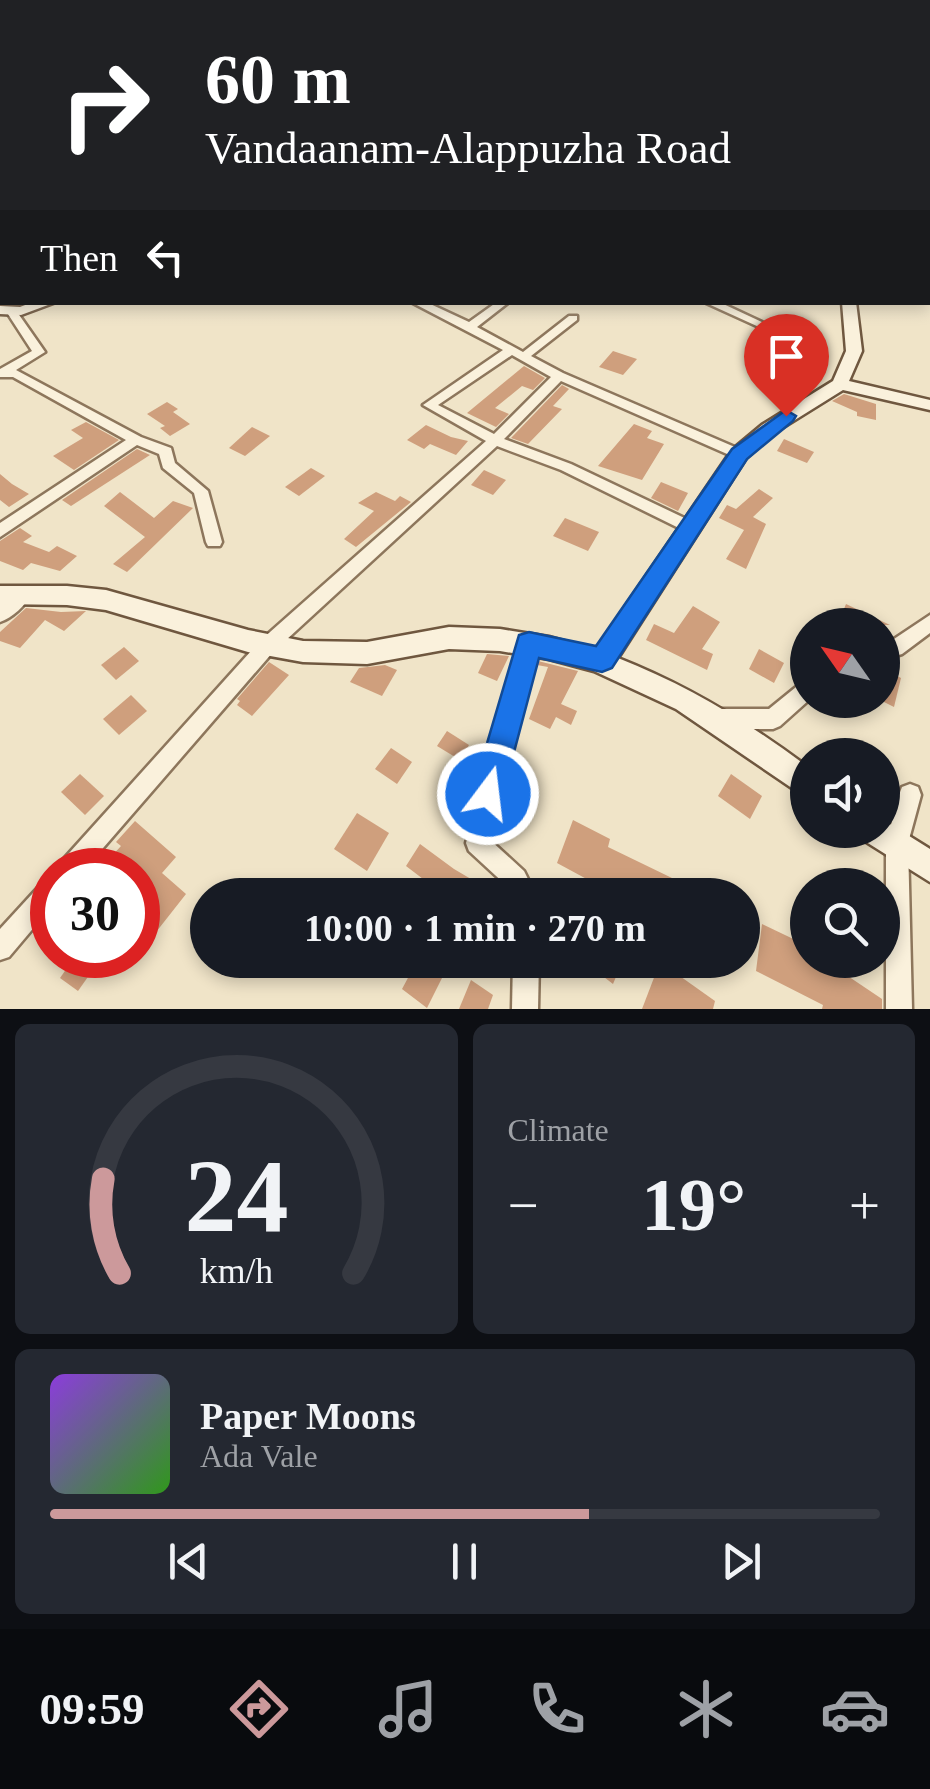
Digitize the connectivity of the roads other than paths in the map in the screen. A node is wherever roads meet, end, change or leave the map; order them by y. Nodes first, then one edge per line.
1 (33, 305) edge
2 (422, 305) edge
3 (500, 305) edge
4 (716, 305) edge
5 (850, 305) edge
6 (6, 310) edge
7 (573, 318) dead end
8 (763, 325) dead end
9 (470, 327) junction
10 (517, 354) junction
11 (0, 373) edge
12 (559, 376) junction
13 (840, 384) junction
14 (930, 405) edge
15 (136, 440) junction
16 (495, 440) junction
17 (739, 454) junction
18 (692, 528) junction
19 (0, 531) edge
20 (214, 542) dead end
21 (11, 595) edge
22 (0, 615) edge
23 (930, 623) edge
24 (529, 644) junction
25 (900, 645) edge
26 (268, 646) junction
27 (602, 660) junction
28 (790, 704) edge
29 (720, 720) junction
30 (790, 772) edge
31 (910, 794) dead end
32 (900, 811) edge
33 (900, 847) edge
34 (89, 848) edge
35 (886, 848) edge
36 (930, 867) edge
37 (515, 878) edge
38 (30, 913) edge
39 (0, 948) edge
40 (526, 978) edge
41 (525, 1009) edge
42 (899, 1009) edge

1 - 6 main road
2 - 9 street
3 - 9 street
4 - 8 street
5 - 13 main road
6 - 11 street
7 - 10 street
9 - 10 street
10 - 12 street
10 - 16 street
11 - 15 street
12 - 16 street
12 - 17 street
13 - 14 main road
13 - 17 main road
15 - 19 street
15 - 20 street
16 - 18 street
16 - 26 street
17 - 18 main road
18 - 27 main road
21 - 22 street
21 - 26 main road
23 - 25 street
24 - 26 main road
24 - 27 main road
24 - 37 street
26 - 34 street
27 - 29 main road
28 - 29 street
29 - 30 main road
31 - 32 street
33 - 36 main road
35 - 42 street
38 - 39 street
40 - 41 street

